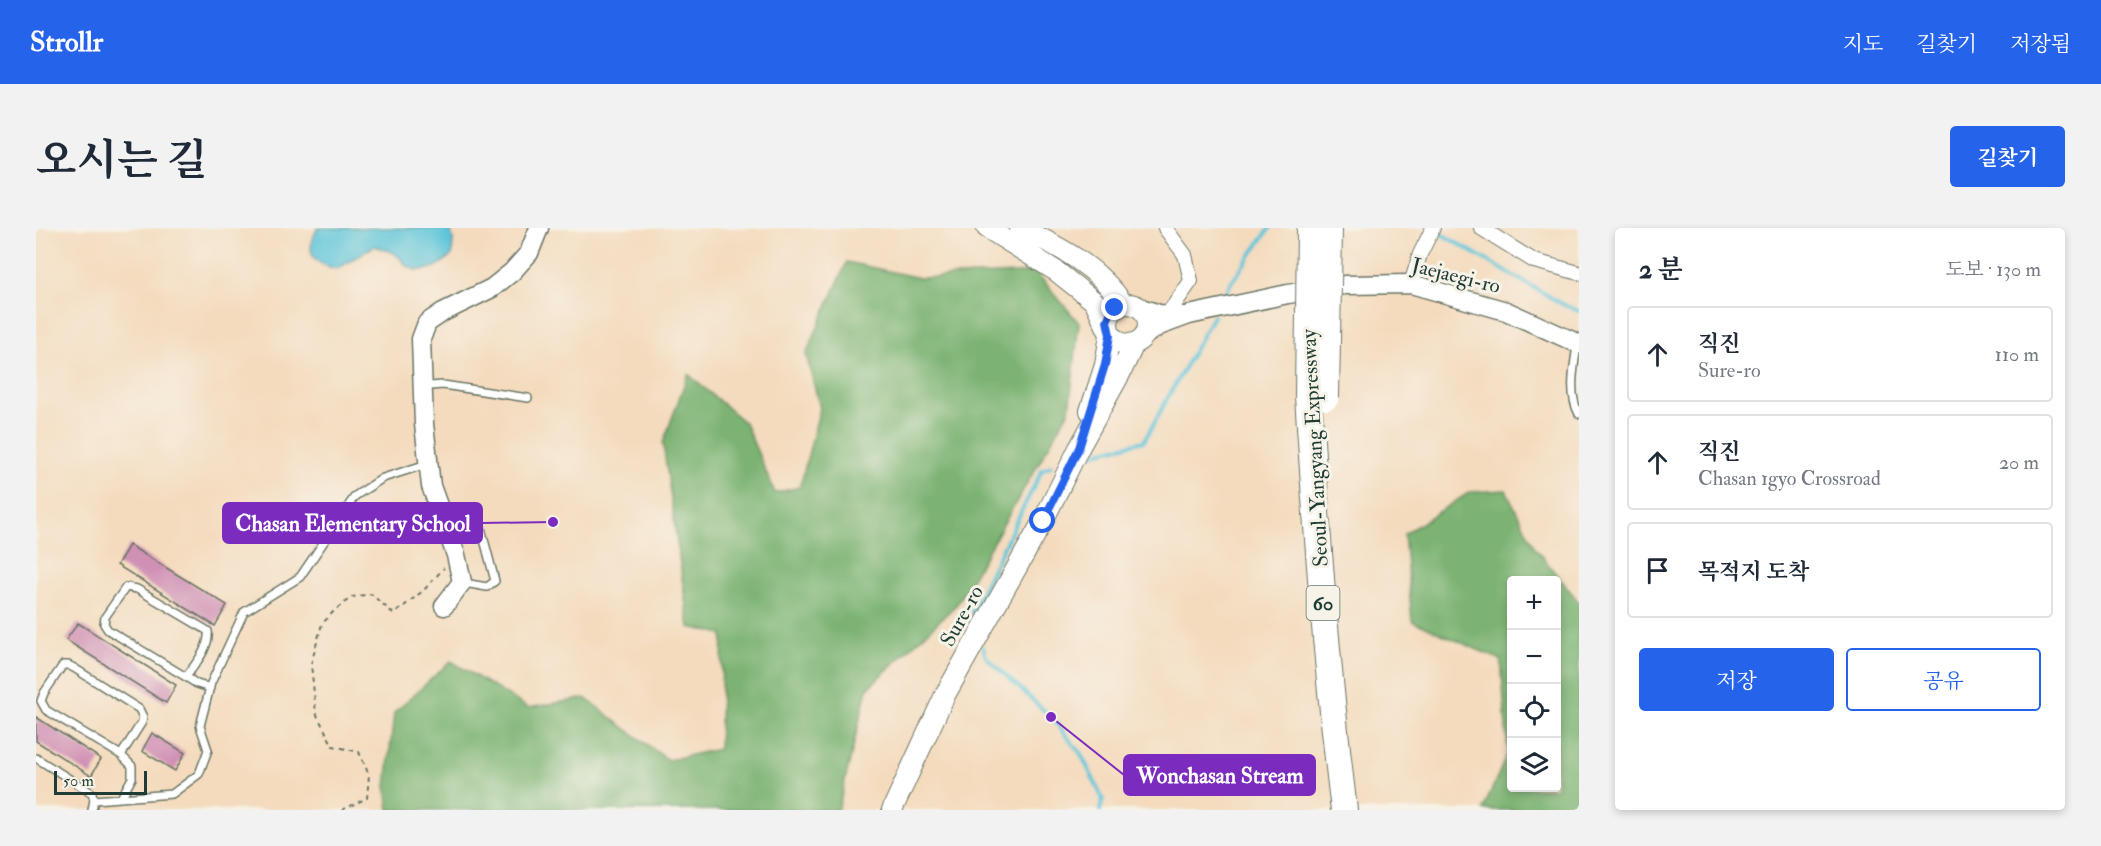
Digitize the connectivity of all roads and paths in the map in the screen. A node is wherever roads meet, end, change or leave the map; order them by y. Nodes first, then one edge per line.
1 (539, 228) edge
2 (987, 228) edge
3 (1020, 228) edge
4 (1165, 228) edge
5 (1310, 228) edge
6 (1329, 228) edge
7 (1433, 228) edge
8 (1481, 228) edge
9 (1579, 273) edge
10 (1412, 284) junction
11 (1132, 306) junction
12 (1167, 315) junction
13 (1189, 315) junction
14 (1109, 332) junction
15 (1139, 340) junction
16 (1578, 344) edge
17 (423, 392) junction
18 (1317, 397) junction
19 (528, 398) dead end
20 (1579, 414) edge
21 (1079, 448) junction
22 (429, 464) junction
23 (481, 528) dead end
24 (456, 555) junction
25 (462, 582) junction
26 (444, 606) dead end
27 (186, 677) junction
28 (210, 688) junction
29 (121, 755) junction
30 (36, 758) edge
31 (121, 798) junction
32 (94, 800) junction
33 (92, 810) edge
34 (342, 810) edge
35 (892, 810) edge
36 (1344, 810) edge
37 (1360, 810) edge

1 - 17 street
2 - 14 main road
3 - 11 main road
4 - 12 street
5 - 18 highway, Seoul-Yangyang Expressway / 60, bridge
6 - 18 highway, Seoul-Yangyang Expressway / 60, bridge
7 - 10 street
8 - 9 street
10 - 13 street, Jaejaegi-ro
10 - 16 street, Jaejaegi-ro
11 - 12 street
11 - 14 main road
11 - 15 main road
12 - 13 street
13 - 15 street
14 - 15 main road
14 - 21 main road, Sure-ro
15 - 21 main road, Sure-ro
16 - 20 lane
17 - 19 lane
17 - 22 street
18 - 36 highway, Seoul-Yangyang Expressway / 60
18 - 37 highway, Seoul-Yangyang Expressway / 60
21 - 35 main road, Sure-ro
22 - 24 street
22 - 28 lane
23 - 25 lane
24 - 25 street
24 - 34 path
25 - 26 street
27 - 27 lane
27 - 28 lane
28 - 31 lane
29 - 29 lane
29 - 31 lane
30 - 32 lane
31 - 32 lane
32 - 33 lane

